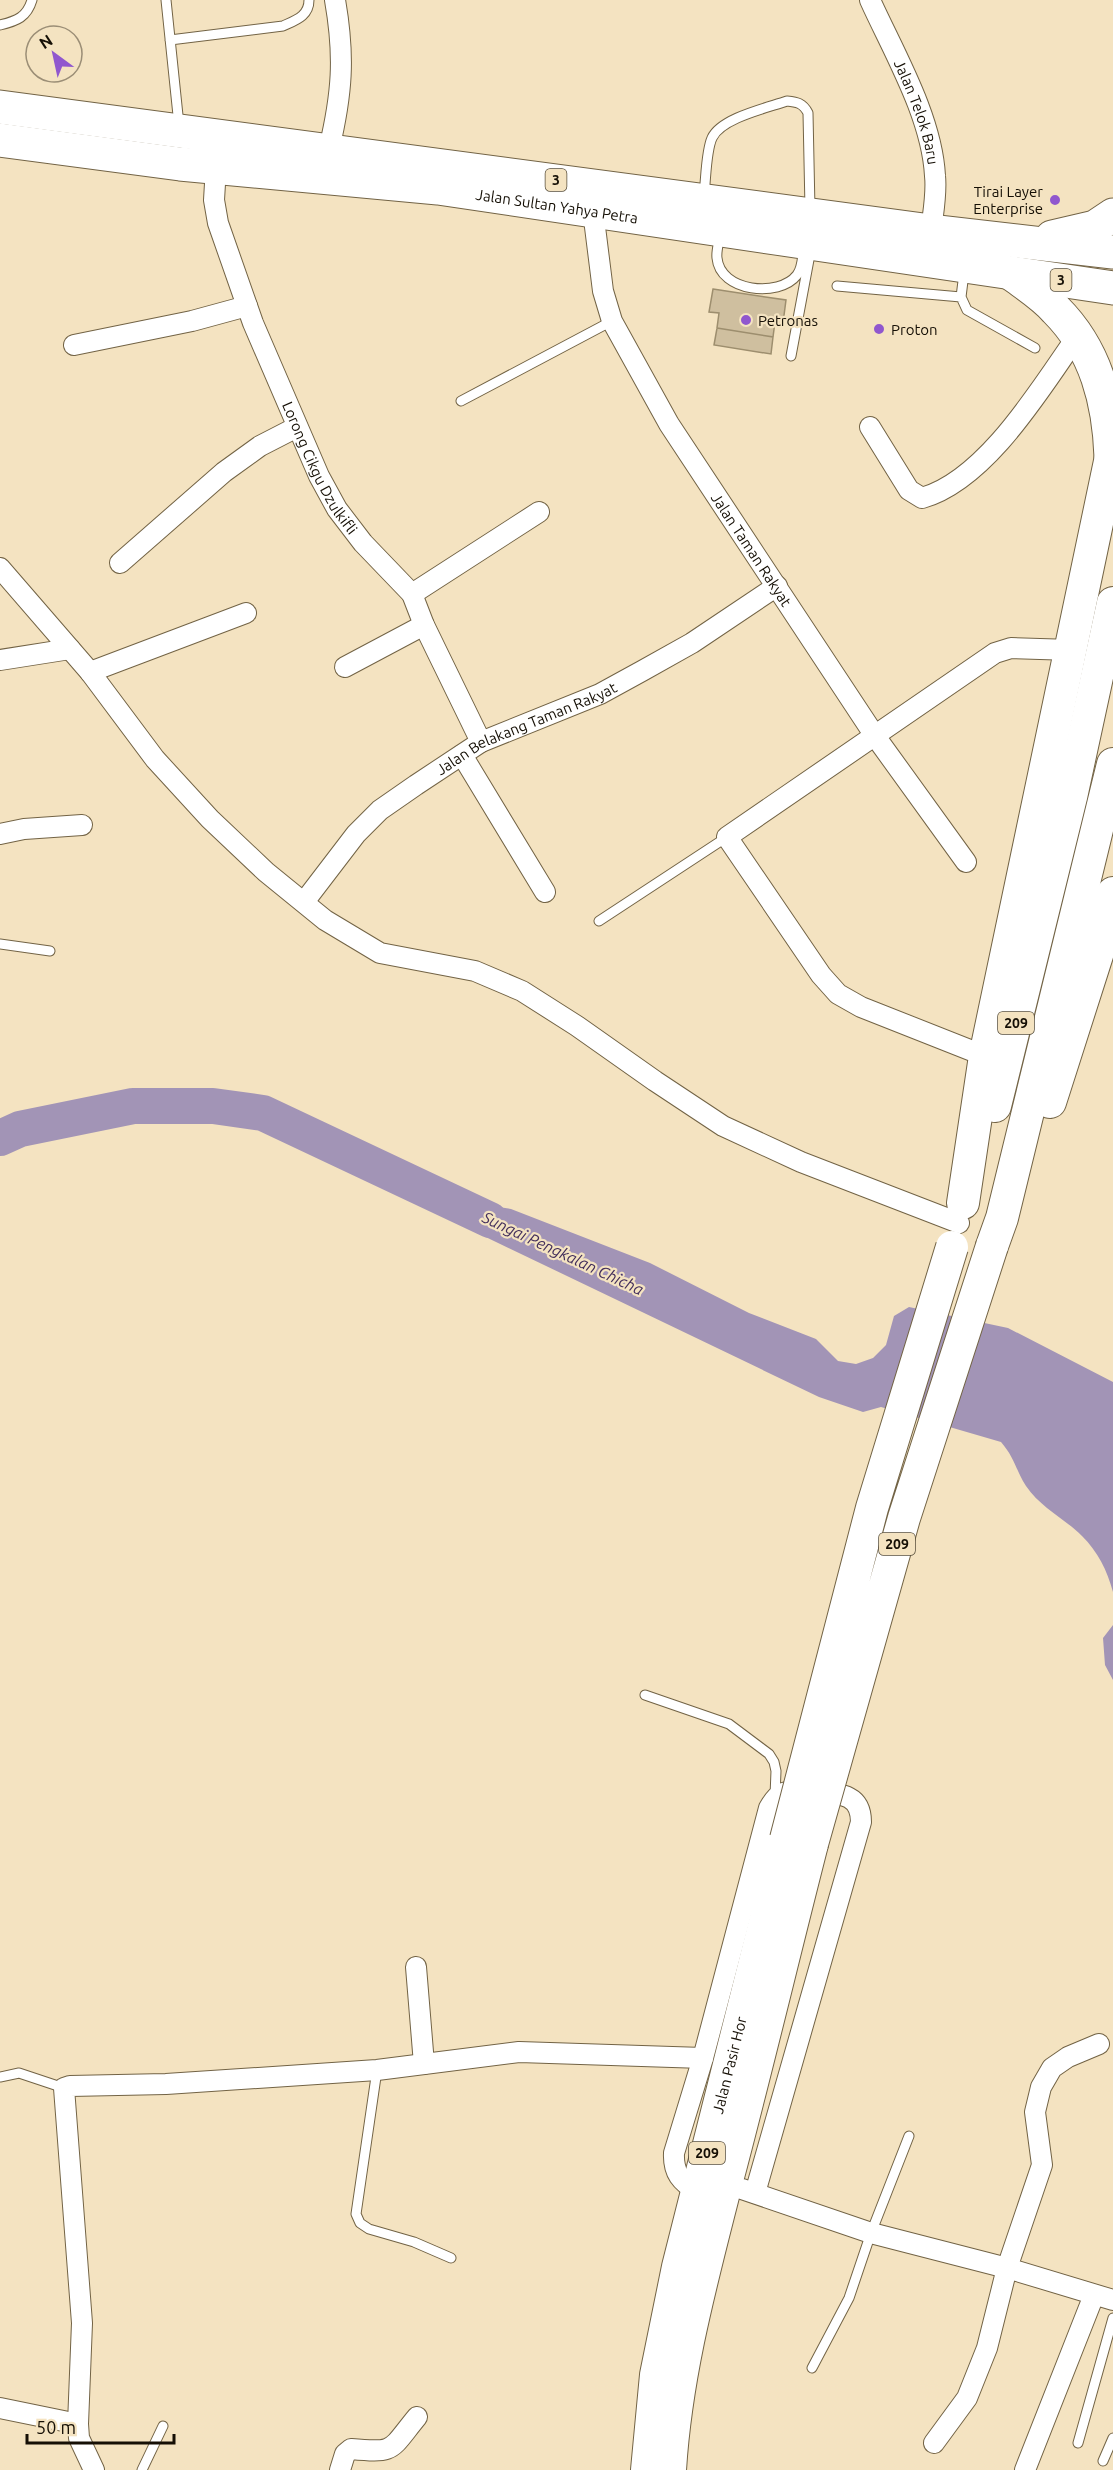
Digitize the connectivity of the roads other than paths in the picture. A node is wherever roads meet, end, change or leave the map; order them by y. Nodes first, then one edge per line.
1 (32, 0) edge
2 (166, 0) edge
3 (309, 0) edge
4 (335, 0) edge
5 (870, 0) edge
6 (0, 25) edge
7 (170, 40) junction
8 (0, 106) edge
9 (172, 129) junction
10 (0, 140) edge
11 (329, 149) junction
12 (180, 164) junction
13 (216, 167) junction
14 (704, 200) junction
15 (593, 211) junction
16 (1113, 215) edge
17 (721, 230) junction
18 (931, 231) junction
19 (809, 233) junction
20 (1020, 241) junction
21 (1113, 252) edge
22 (1010, 273) junction
23 (963, 282) junction
24 (837, 286) dead end
25 (1113, 288) edge
26 (247, 306) junction
27 (612, 321) junction
28 (1078, 335) junction
29 (74, 345) dead end
30 (1035, 348) dead end
31 (791, 356) dead end
32 (461, 401) dead end
33 (297, 427) junction
34 (870, 427) dead end
35 (1112, 452) edge
36 (539, 512) dead end
37 (120, 563) dead end
38 (0, 568) edge
39 (777, 586) junction
40 (412, 594) junction
41 (1113, 603) edge
42 (246, 613) dead end
43 (424, 625) junction
44 (70, 649) junction
45 (1071, 650) junction
46 (0, 660) edge
47 (345, 667) dead end
48 (90, 672) junction
49 (874, 736) junction
50 (481, 742) junction
51 (462, 755) junction
52 (1113, 764) edge
53 (82, 825) dead end
54 (0, 834) edge
55 (727, 837) junction
56 (966, 862) dead end
57 (545, 892) dead end
58 (1113, 893) edge
59 (304, 902) junction
60 (599, 921) dead end
61 (0, 944) edge
62 (50, 951) dead end
63 (1106, 958) edge
64 (985, 1056) junction
65 (958, 1224) junction
66 (997, 1232) junction
67 (645, 1695) dead end
68 (775, 1799) junction
69 (799, 1842) junction
70 (416, 1967) dead end
71 (1099, 2044) dead end
72 (703, 2058) junction
73 (424, 2064) junction
74 (377, 2070) junction
75 (0, 2077) edge
76 (64, 2088) junction
77 (909, 2136) dead end
78 (726, 2190) junction
79 (871, 2233) junction
80 (451, 2258) dead end
81 (1007, 2268) junction
82 (1103, 2298) edge
83 (1113, 2318) edge
84 (812, 2368) dead end
85 (0, 2408) edge
86 (417, 2416) dead end
87 (78, 2424) junction
88 (164, 2426) dead end
89 (1113, 2438) edge
90 (934, 2443) dead end
91 (1078, 2443) dead end
92 (1103, 2461) dead end
93 (94, 2470) edge
94 (142, 2470) edge
95 (340, 2470) edge
96 (647, 2470) edge
97 (670, 2470) edge
98 (1025, 2470) edge

1 - 6 lane
2 - 7 lane
3 - 7 lane
4 - 11 street
5 - 18 street, Jalan Telok Baru
7 - 9 lane
8 - 9 highway, Jalan Sultan Yahya Petra / 3
9 - 11 highway, Jalan Sultan Yahya Petra / 3
9 - 12 highway
10 - 12 highway, Jalan Sultan Yahya Petra / 3
11 - 14 highway, Jalan Sultan Yahya Petra / 3
12 - 13 highway, Jalan Sultan Yahya Petra / 3
13 - 15 highway, Jalan Sultan Yahya Petra / 3
13 - 26 street, Lorong Cikgu Dzulkifli
14 - 19 highway, Jalan Sultan Yahya Petra / 3
14 - 19 lane
15 - 17 highway, Jalan Sultan Yahya Petra / 3
15 - 27 street, Jalan Taman Rakyat
16 - 20 highway
17 - 19 highway, Jalan Sultan Yahya Petra / 3
17 - 19 lane
18 - 19 highway, Jalan Sultan Yahya Petra / 3
18 - 20 highway, Jalan Sultan Yahya Petra / 3
19 - 23 highway, Jalan Sultan Yahya Petra / 3
19 - 31 lane
20 - 21 highway, Jalan Sultan Yahya Petra / 3
22 - 23 highway, Jalan Sultan Yahya Petra / 3
22 - 25 highway, Jalan Sultan Yahya Petra / 3
22 - 28 highway
23 - 24 lane
23 - 30 lane
26 - 29 street
26 - 33 street, Lorong Cikgu Dzulkifli
27 - 32 lane
27 - 39 street, Jalan Taman Rakyat
28 - 34 street
28 - 35 highway
33 - 37 street
33 - 40 street, Lorong Cikgu Dzulkifli
35 - 45 main road
36 - 40 street
38 - 44 street
39 - 49 street, Jalan Taman Rakyat
39 - 50 street, Jalan Belakang Taman Rakyat
40 - 43 street, Lorong Cikgu Dzulkifli
41 - 65 main road, 209
42 - 48 street
43 - 47 street
43 - 50 street, Lorong Cikgu Dzulkifli
44 - 46 street
44 - 48 street
45 - 49 street
45 - 64 main road
48 - 59 street
49 - 55 street
49 - 56 street, Jalan Taman Rakyat
50 - 51 street, Jalan Belakang Taman Rakyat
51 - 57 street
51 - 59 street, Jalan Belakang Taman Rakyat
52 - 66 main road, 209
53 - 54 street
55 - 60 lane
55 - 64 street
58 - 63 main road
59 - 65 street
61 - 62 lane
63 - 66 main road
64 - 65 main road
65 - 69 main road, 209, bridge
66 - 69 main road, 209, bridge
67 - 68 lane
68 - 72 street
68 - 78 street
69 - 78 main road, Jalan Pasir Hor / 209
70 - 73 street
71 - 81 street
72 - 73 street
72 - 78 street
73 - 74 street
74 - 76 street
74 - 80 lane
75 - 76 lane
76 - 87 street
77 - 79 lane
78 - 79 street
78 - 96 main road, Jalan Pasir Hor / 209
78 - 97 main road, Jalan Pasir Hor / 209
79 - 81 street
79 - 84 lane
81 - 82 street
81 - 90 street
82 - 98 street
83 - 91 lane
85 - 87 street
86 - 95 street
87 - 93 street
88 - 94 lane
89 - 92 lane

